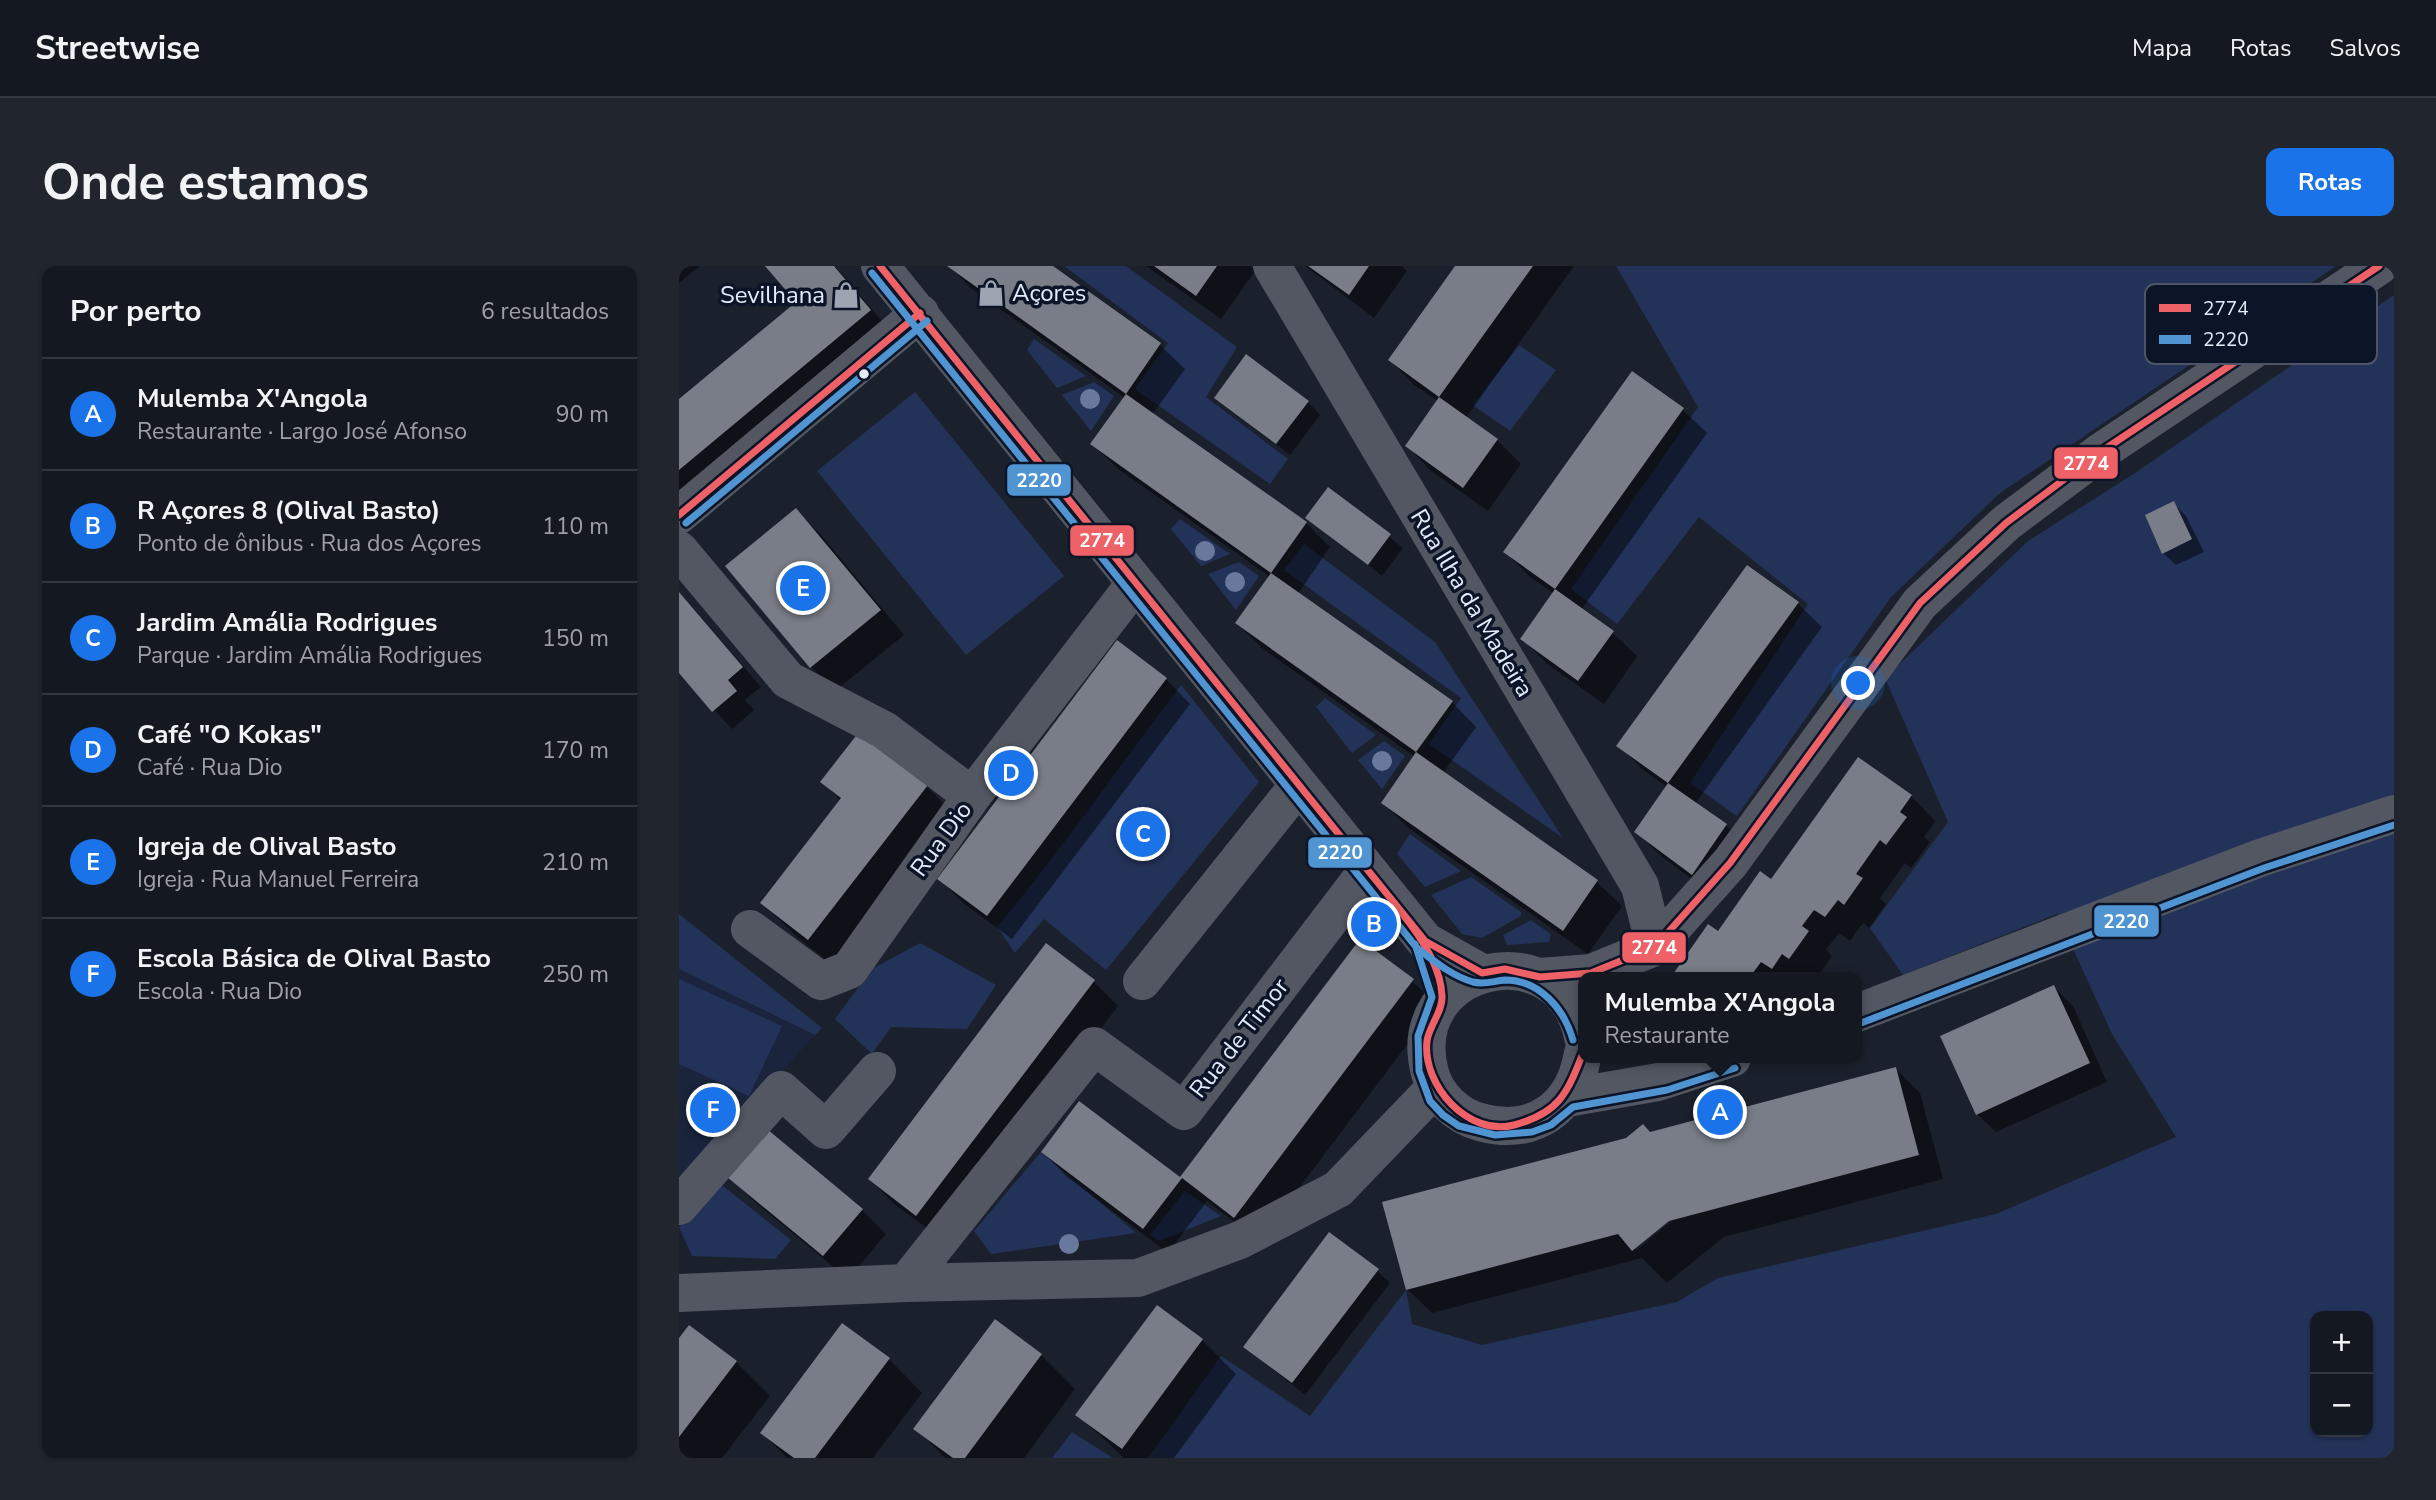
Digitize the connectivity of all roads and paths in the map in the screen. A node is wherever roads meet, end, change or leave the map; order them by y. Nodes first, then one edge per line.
1 (880, 266) edge
2 (1272, 266) edge
3 (2379, 266) edge
4 (2352, 284) edge
5 (920, 313) junction
6 (2232, 364) edge
7 (679, 515) edge
8 (679, 550) edge
9 (1134, 585) junction
10 (1298, 786) junction
11 (972, 796) junction
12 (2394, 814) edge
13 (1367, 871) junction
14 (750, 929) dead end
15 (1425, 941) junction
16 (1641, 959) edge
17 (1595, 972) edge
18 (1482, 973) junction
19 (1578, 974) edge
20 (1540, 977) junction
21 (1142, 981) dead end
22 (1443, 998) junction
23 (1871, 1008) edge
24 (1578, 1018) edge
25 (1582, 1063) edge
26 (1610, 1063) edge
27 (1717, 1063) edge
28 (877, 1071) dead end
29 (1658, 1082) junction
30 (1434, 1089) junction
31 (1567, 1098) junction
32 (679, 1206) edge
33 (906, 1283) junction
34 (679, 1293) edge

1 - 5 street
2 - 16 street, Rua Ilha da Madeira
3 - 4 street
5 - 7 street
5 - 9 street
6 - 16 street
8 - 11 street
9 - 10 street
9 - 11 street, Rua Dio
10 - 13 street
10 - 21 street
11 - 14 street, Rua Dio
12 - 23 street
13 - 15 street
13 - 33 street, Rua de Timor
15 - 18 street
15 - 22 street
16 - 17 street
18 - 20 street
18 - 22 street
19 - 20 street
20 - 24 street
22 - 30 street
25 - 31 street
26 - 29 street
27 - 29 street
28 - 32 street
29 - 31 street
30 - 31 street
30 - 33 street
33 - 34 street

